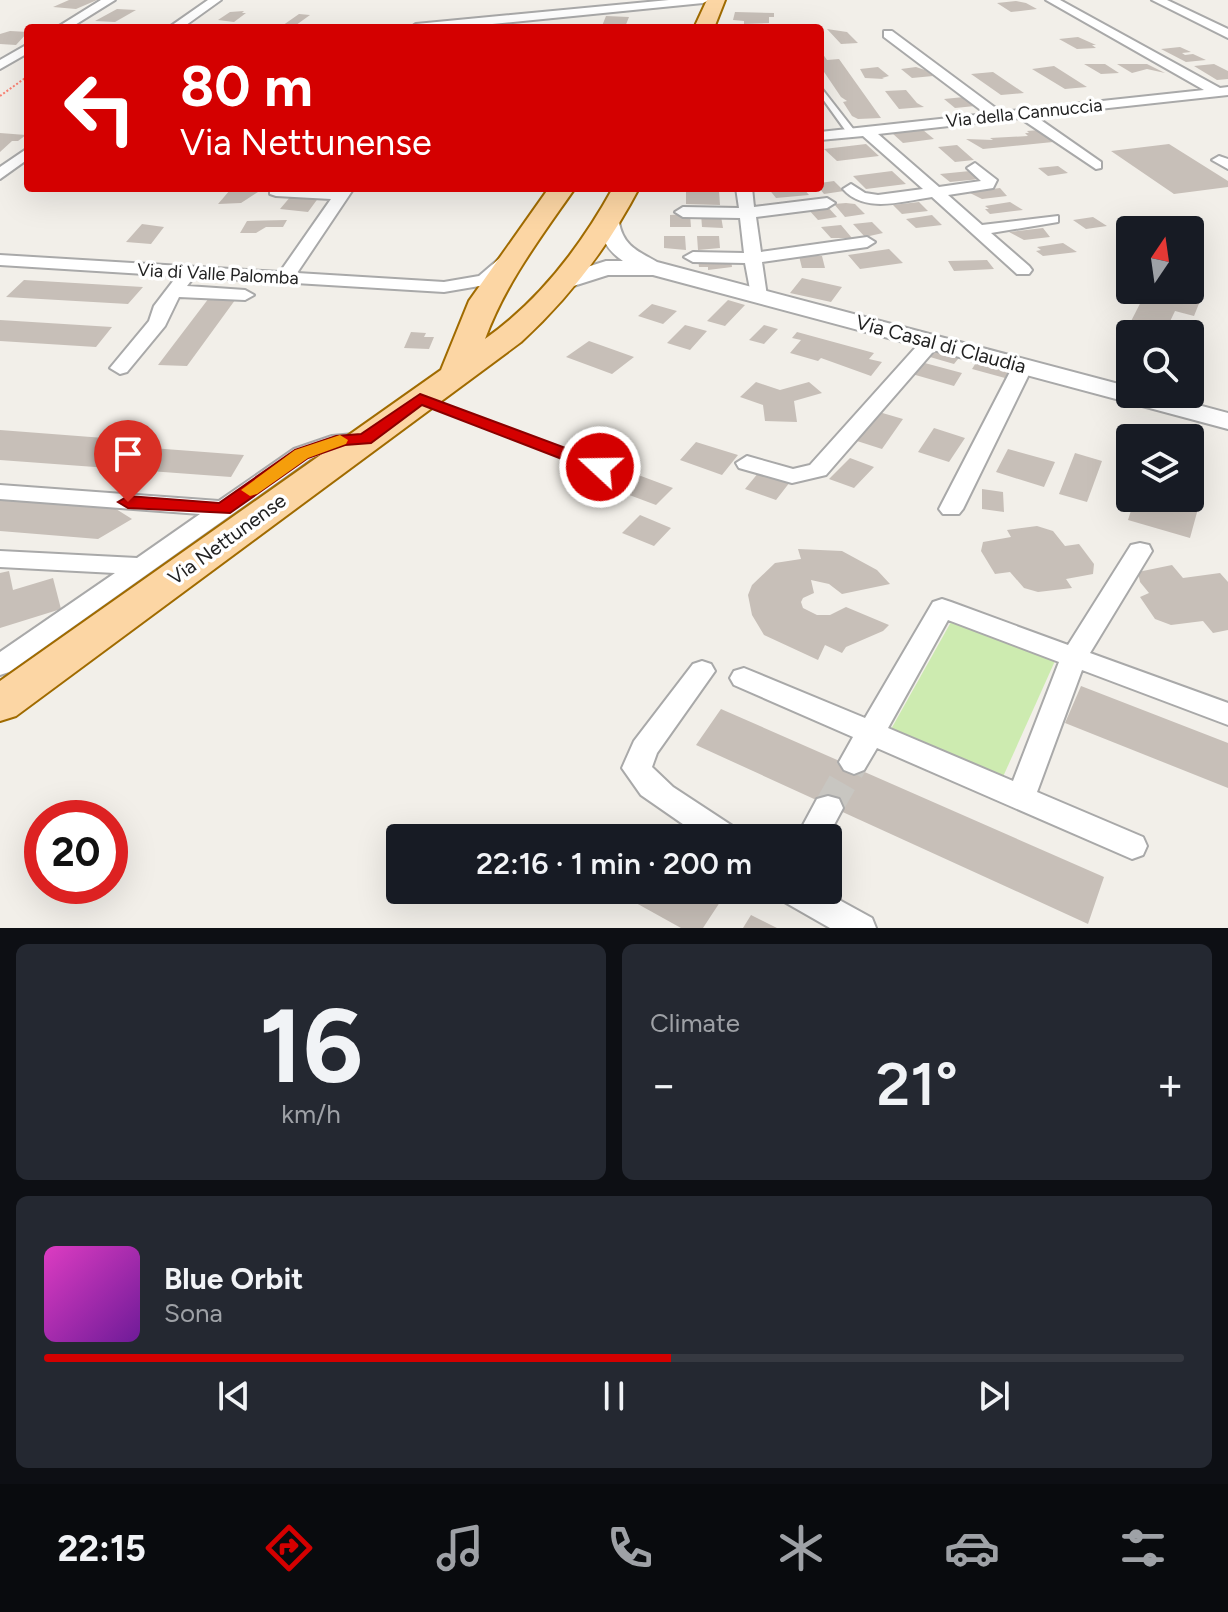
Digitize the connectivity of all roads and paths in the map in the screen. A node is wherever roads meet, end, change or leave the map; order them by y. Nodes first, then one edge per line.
1 (109, 0) edge
2 (215, 0) edge
3 (703, 0) edge
4 (716, 0) edge
5 (1052, 0) edge
6 (1158, 0) edge
7 (518, 23) edge
8 (69, 24) edge
9 (180, 24) edge
10 (497, 24) edge
11 (706, 24) edge
12 (888, 34) dead end
13 (1228, 34) edge
14 (24, 50) edge
15 (24, 64) edge
16 (0, 65) edge
17 (24, 79) edge
18 (1223, 91) edge
19 (824, 94) edge
20 (0, 96) edge
21 (1023, 114) junction
22 (998, 116) junction
23 (858, 132) junction
24 (824, 136) edge
25 (24, 155) edge
26 (1096, 165) dead end
27 (975, 168) dead end
28 (0, 174) edge
29 (851, 189) dead end
30 (343, 192) edge
31 (559, 192) edge
32 (624, 192) edge
33 (744, 192) edge
34 (936, 193) junction
35 (827, 203) dead end
36 (683, 212) dead end
37 (747, 213) junction
38 (1052, 219) dead end
39 (609, 222) junction
40 (979, 230) junction
41 (867, 242) dead end
42 (512, 256) junction
43 (693, 257) dead end
44 (753, 258) junction
45 (0, 260) edge
46 (654, 268) junction
47 (1023, 270) dead end
48 (189, 272) junction
49 (285, 278) junction
50 (436, 287) junction
51 (174, 291) junction
52 (555, 293) junction
53 (245, 295) dead end
54 (758, 296) junction
55 (485, 300) junction
56 (931, 342) junction
57 (1023, 366) junction
58 (120, 368) dead end
59 (455, 374) junction
60 (420, 399) junction
61 (1228, 421) edge
62 (365, 439) junction
63 (747, 463) dead end
64 (600, 467) dead end
65 (0, 492) edge
66 (223, 509) junction
67 (951, 509) dead end
68 (1140, 551) dead end
69 (0, 559) edge
70 (142, 566) junction
71 (1074, 657) junction
72 (0, 665) edge
73 (702, 671) dead end
74 (744, 678) dead end
75 (0, 704) edge
76 (1228, 714) edge
77 (871, 732) junction
78 (854, 762) tunnel mouth
79 (1026, 785) dead end
80 (828, 808) tunnel mouth
81 (708, 824) edge
82 (819, 824) edge
83 (1132, 846) dead end
84 (817, 904) edge
85 (860, 928) edge

1 - 8 street
2 - 9 street
3 - 7 street
4 - 11 main road
5 - 18 street
6 - 13 street
7 - 10 street
12 - 22 street
14 - 16 street
15 - 16 street
17 - 20 path
18 - 21 street, Via della Cannuccia
19 - 23 lane
21 - 22 street, Via della Cannuccia
21 - 26 street
22 - 23 street, Via della Cannuccia
23 - 24 street, Via della Cannuccia
23 - 34 street
25 - 28 street
27 - 34 street
29 - 34 street
30 - 49 street
31 - 42 main road
32 - 39 main road, Via Nettunense
33 - 37 street
34 - 40 street
35 - 37 street
36 - 37 street
37 - 44 street
38 - 40 street
39 - 46 street, Via Casal di Claudia
39 - 52 main road, Via Nettunense
40 - 47 street
41 - 44 street
42 - 50 street, Via di Valle Palomba
42 - 55 main road
43 - 44 street
44 - 54 street
45 - 48 street, Via di Valle Palomba
46 - 52 street, Via Casal di Claudia
46 - 54 street, Via Casal di Claudia
48 - 49 street, Via di Valle Palomba
48 - 51 street
49 - 50 street, Via di Valle Palomba
50 - 55 street, Via di Valle Palomba
51 - 53 street
51 - 58 street
52 - 55 main road
52 - 59 main road, Via Nettunense
54 - 56 street, Via Casal di Claudia
55 - 59 main road
56 - 57 street, Via Casal di Claudia
56 - 63 street
57 - 61 street, Via Casal di Claudia
57 - 67 street
59 - 60 main road, Via Nettunense
60 - 62 main road, Via Nettunense
60 - 64 lane
62 - 66 street
62 - 75 main road, Via Nettunense
65 - 66 street
66 - 70 street
68 - 71 street
69 - 70 street
70 - 72 street
71 - 76 street
71 - 77 street
71 - 79 street
73 - 81 street
74 - 77 street
77 - 78 street
77 - 83 street
80 - 82 street
84 - 85 street

